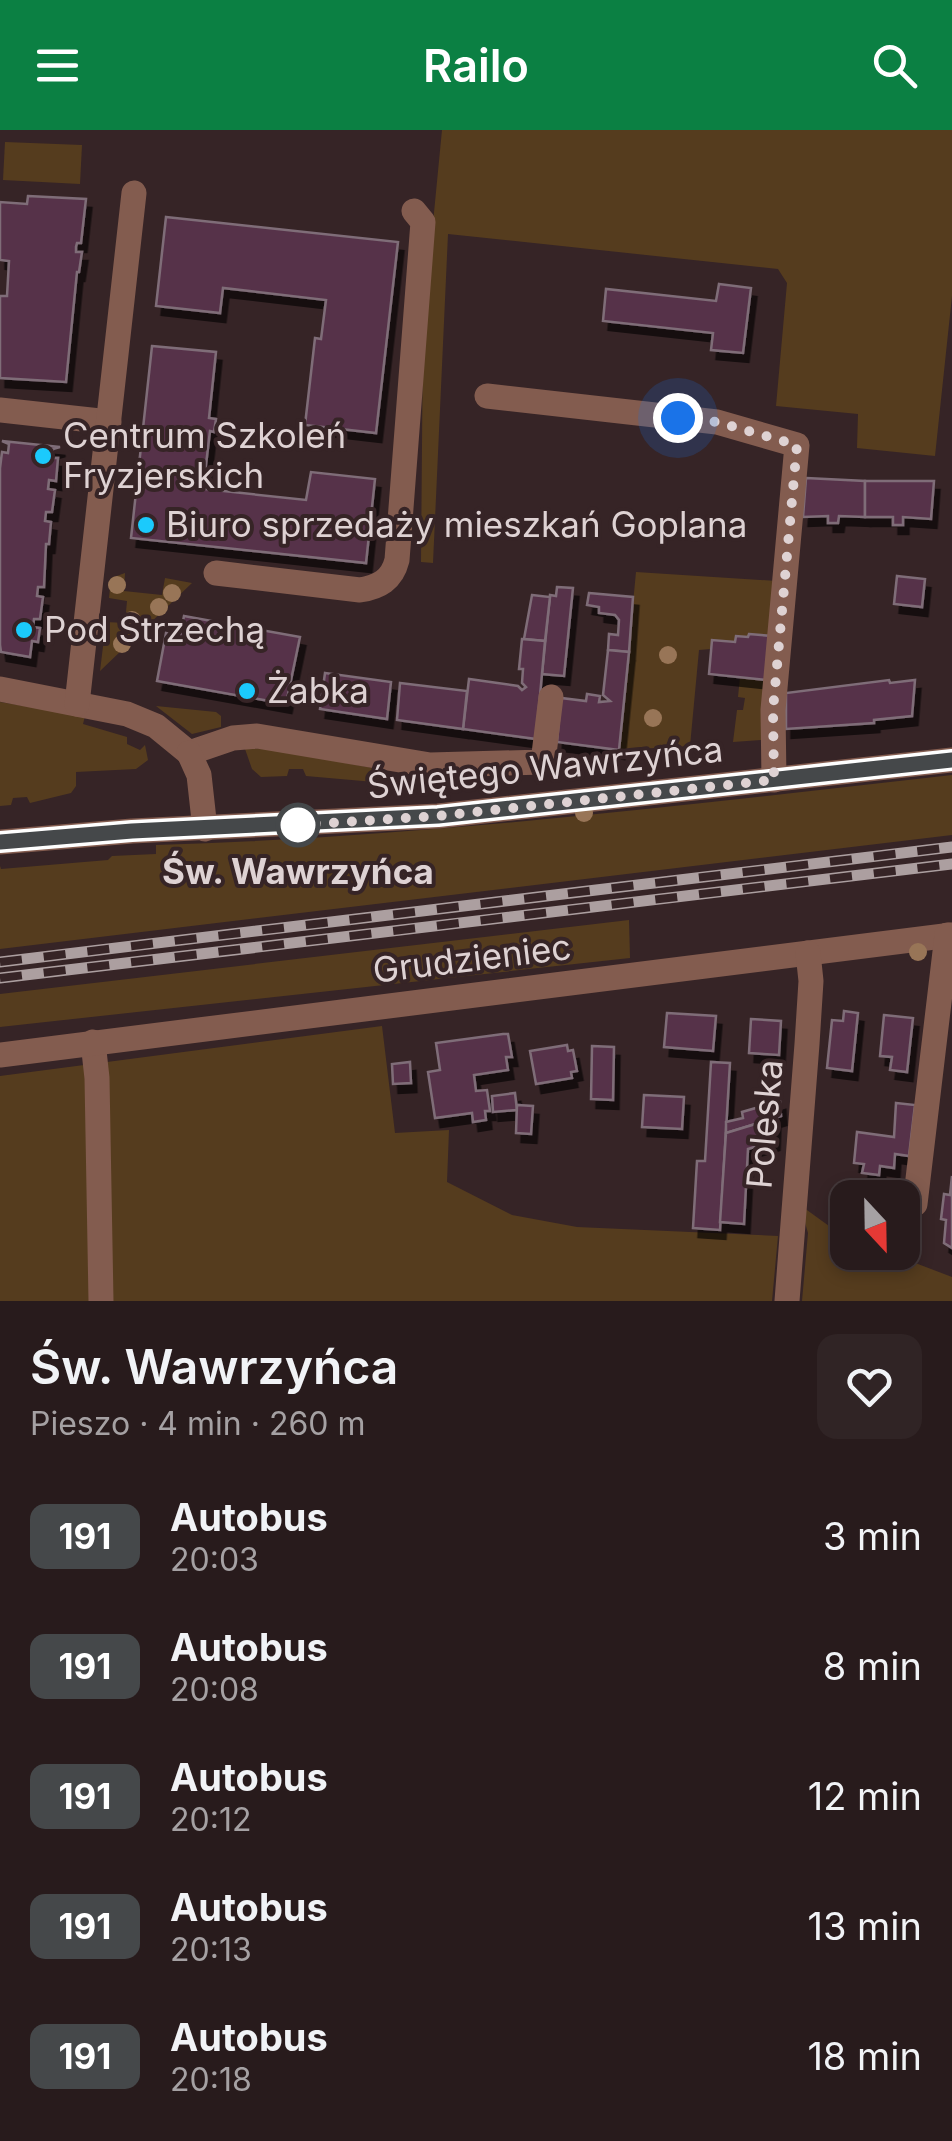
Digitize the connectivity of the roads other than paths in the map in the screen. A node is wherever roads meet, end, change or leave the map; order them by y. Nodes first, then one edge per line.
1 (134, 193) dead end
2 (414, 210) dead end
3 (487, 396) dead end
4 (0, 410) edge
5 (109, 422) junction
6 (216, 573) dead end
7 (0, 688) edge
8 (551, 697) dead end
9 (76, 704) junction
10 (189, 754) junction
11 (952, 760) edge
12 (774, 780) junction
13 (204, 828) junction
14 (0, 842) edge
15 (950, 935) edge
16 (808, 953) junction
17 (93, 1042) junction
18 (0, 1055) edge
19 (918, 1180) edge
20 (100, 1301) edge
21 (787, 1301) edge

1 - 5 street
2 - 6 street
3 - 12 street
4 - 5 street
5 - 9 street
7 - 9 street
8 - 10 street, Świętego Wawrzyńca
9 - 10 street
10 - 13 street
11 - 12 street, Świętego Wawrzyńca
12 - 13 street, Świętego Wawrzyńca
13 - 14 street, Świętego Wawrzyńca
15 - 16 street, Grudzieniec
15 - 19 street
16 - 17 street, Grudzieniec
16 - 21 street, Poleska
17 - 18 street, Grudzieniec
17 - 20 street

